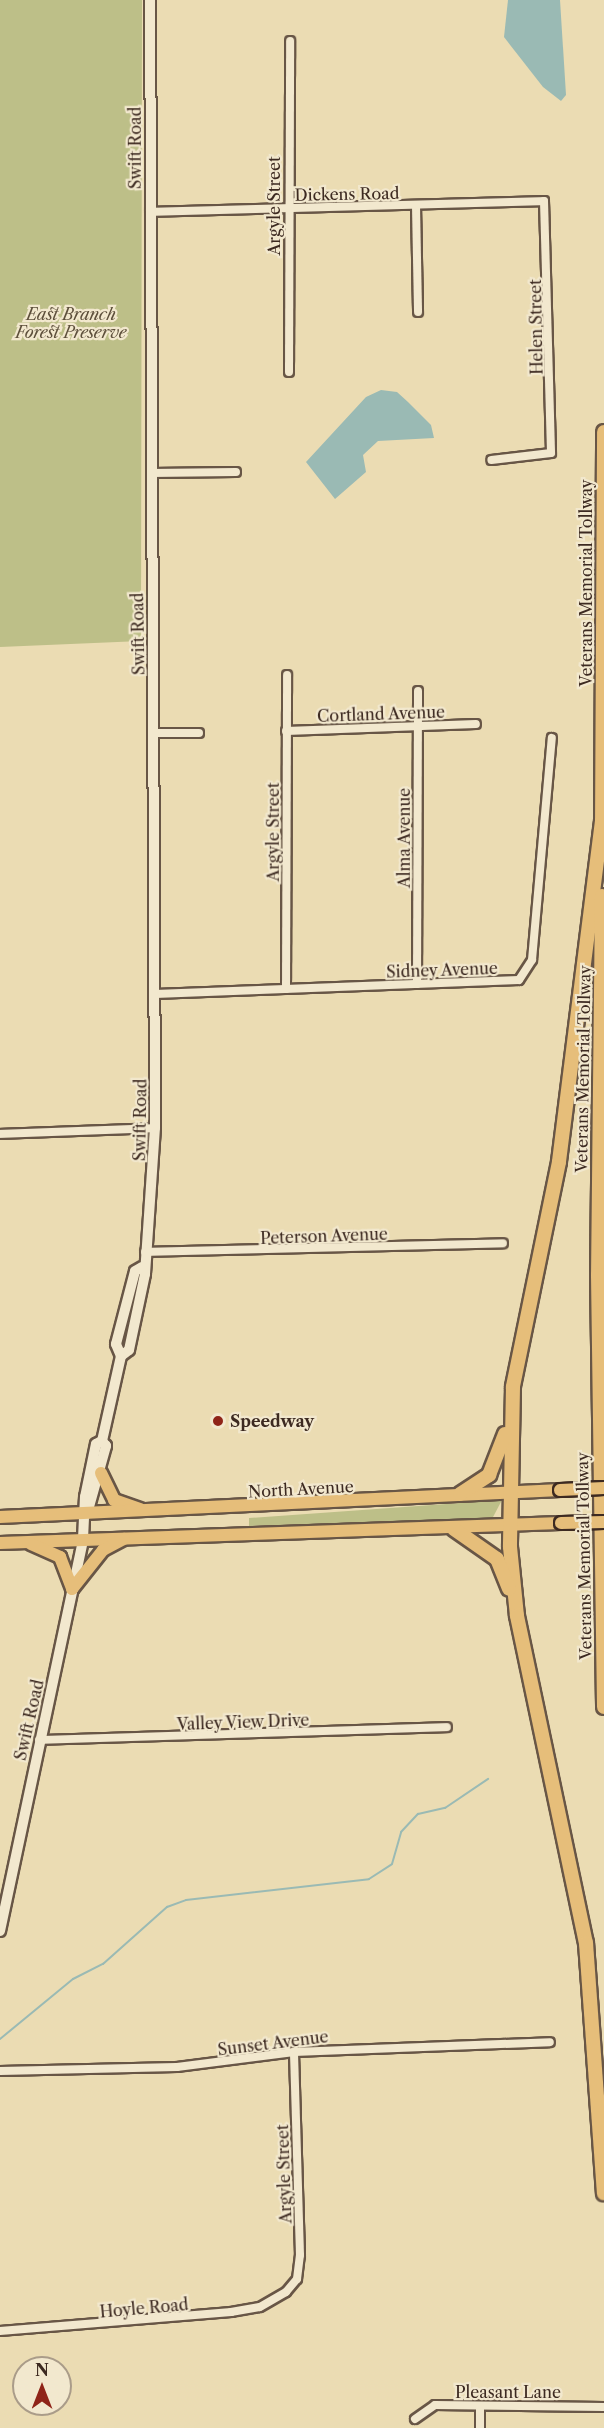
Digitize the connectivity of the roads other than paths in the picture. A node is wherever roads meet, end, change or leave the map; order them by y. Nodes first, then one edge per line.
1 (150, 0) edge
2 (290, 41) dead end
3 (544, 201) joint
4 (416, 206) junction
5 (286, 209) junction
6 (150, 213) junction
7 (418, 312) dead end
8 (289, 372) dead end
9 (604, 432) edge
10 (491, 460) dead end
11 (236, 472) dead end
12 (151, 473) junction
13 (287, 675) dead end
14 (418, 692) dead end
15 (476, 724) dead end
16 (418, 726) junction
17 (286, 730) junction
18 (154, 733) junction
19 (199, 733) dead end
20 (552, 738) dead end
21 (602, 821) junction
22 (417, 984) junction
23 (286, 988) junction
24 (155, 994) junction
25 (155, 1128) junction
26 (0, 1134) edge
27 (503, 1243) dead end
28 (145, 1252) junction
29 (510, 1414) junction
30 (102, 1441) junction
31 (101, 1473) junction
32 (604, 1488) edge
33 (512, 1491) junction
34 (460, 1494) junction
35 (171, 1512) junction
36 (87, 1515) junction
37 (0, 1517) edge
38 (604, 1522) edge
39 (512, 1526) junction
40 (454, 1529) junction
41 (130, 1537) junction
42 (83, 1539) junction
43 (25, 1542) junction
44 (0, 1543) edge
45 (72, 1589) junction
46 (517, 1616) junction
47 (604, 1707) edge
48 (447, 1727) dead end
49 (39, 1740) junction
50 (0, 1931) edge
51 (550, 2042) dead end
52 (294, 2052) junction
53 (0, 2071) edge
54 (604, 2193) edge
55 (286, 2292) joint
56 (0, 2331) edge
57 (480, 2406) junction
58 (604, 2407) edge
59 (415, 2419) dead end
60 (480, 2428) edge

1 - 6 street, Swift Road
2 - 5 street, Argyle Street
3 - 4 street, Dickens Road
3 - 10 street, Helen Street
4 - 5 street, Dickens Road
4 - 7 street
5 - 6 street, Dickens Road
5 - 8 street, Argyle Street
6 - 12 street, Swift Road
9 - 21 highway, Veterans Memorial Tollway
11 - 12 street
12 - 18 street, Swift Road
13 - 17 street, Argyle Street
14 - 16 street, Alma Avenue
15 - 16 street, Cortland Avenue
16 - 17 street, Cortland Avenue
16 - 22 street, Alma Avenue
17 - 23 street, Argyle Street
18 - 19 street
18 - 24 street, Swift Road
20 - 22 street, Sidney Avenue
21 - 29 highway
21 - 47 highway, Veterans Memorial Tollway
22 - 23 street, Sidney Avenue
23 - 24 street, Sidney Avenue
24 - 25 street, Swift Road
25 - 26 street
25 - 28 street, Swift Road
27 - 28 street, Peterson Avenue
28 - 30 street, Swift Road
29 - 33 highway
29 - 34 highway
30 - 31 street, Swift Road
30 - 36 street, Swift Road
31 - 35 main road
31 - 36 street, Swift Road
32 - 33 main road, North Avenue, bridge
33 - 34 main road, North Avenue
33 - 39 highway
34 - 35 main road, North Avenue
35 - 36 main road, North Avenue
36 - 37 main road, North Avenue
36 - 42 street, Swift Road
38 - 39 main road, bridge
39 - 40 main road
39 - 46 highway
40 - 41 main road
40 - 46 highway
41 - 42 main road
41 - 45 main road
42 - 43 main road
42 - 45 street, Swift Road
43 - 44 main road
43 - 45 main road
45 - 49 street, Swift Road
46 - 54 highway
48 - 49 street, Valley View Drive
49 - 50 street, Swift Road
51 - 52 street, Sunset Avenue
52 - 53 street, Sunset Avenue
52 - 55 street, Argyle Street
55 - 56 street, Hoyle Road
57 - 58 street, Pleasant Lane
57 - 59 street, Pleasant Lane
57 - 60 street

